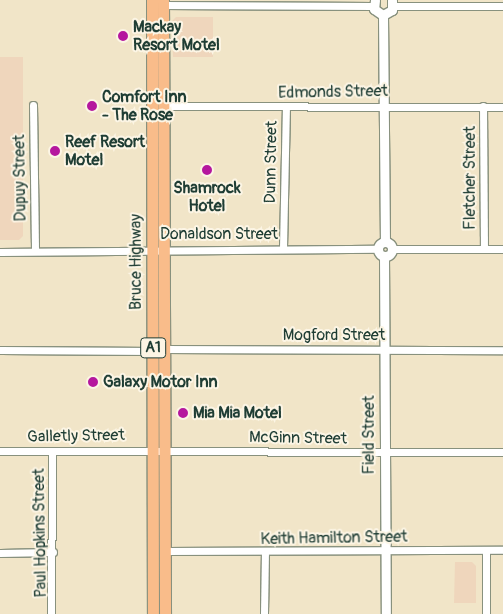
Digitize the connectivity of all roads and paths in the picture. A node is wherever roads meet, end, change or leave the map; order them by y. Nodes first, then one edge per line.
1 (159, 2) edge
2 (374, 3) edge
3 (392, 3) edge
4 (503, 6) edge
5 (382, 15) junction
6 (33, 105) dead end
7 (384, 105) junction
8 (163, 106) junction
9 (483, 106) junction
10 (286, 107) junction
11 (503, 107) edge
12 (385, 242) junction
13 (283, 248) junction
14 (484, 248) junction
15 (158, 249) junction
16 (392, 249) junction
17 (503, 249) edge
18 (35, 251) junction
19 (0, 252) edge
20 (381, 252) junction
21 (384, 349) junction
22 (0, 350) edge
23 (158, 350) junction
24 (503, 350) edge
25 (159, 449) junction
26 (0, 451) edge
27 (52, 451) junction
28 (384, 452) junction
29 (503, 452) edge
30 (486, 550) junction
31 (503, 550) edge
32 (165, 551) junction
33 (385, 551) junction
34 (0, 552) edge
35 (53, 552) junction
36 (265, 553) junction
37 (51, 614) edge
38 (153, 614) edge
39 (165, 614) edge
40 (264, 614) edge
41 (386, 614) edge
42 (486, 614) edge

1 - 2 street
1 - 8 highway, Bruce Highway / A1
1 - 15 highway, Bruce Highway / A1
2 - 5 street
3 - 4 street
3 - 5 street
5 - 7 street
6 - 18 street, Dupuy Street
7 - 9 street, Edmonds Street
7 - 10 street, Edmonds Street
7 - 12 street
8 - 10 street, Edmonds Street
8 - 15 highway, Bruce Highway / A1
9 - 11 street, Edmonds Street
9 - 14 street, Fletcher Street
10 - 13 street, Dunn Street
12 - 16 street
12 - 20 street
13 - 15 street, Donaldson Street
13 - 20 street, Donaldson Street
14 - 16 street
14 - 17 street
15 - 18 street, Donaldson Street
15 - 23 highway, Bruce Highway / A1
16 - 20 street
18 - 19 street, Donaldson Street
20 - 21 street, Field Street
21 - 23 street, Mogford Street
21 - 24 street, Mogford Street
21 - 28 street, Field Street
22 - 23 street, Mogford Street
23 - 25 highway, Bruce Highway / A1
25 - 27 street, Galletly Street
25 - 28 street, McGinn Street
25 - 32 highway, Bruce Highway / A1
25 - 38 highway, Bruce Highway / A1
26 - 27 street, Galletly Street
27 - 35 street, Paul Hopkins Street
28 - 29 street, McGinn Street
28 - 33 street, Field Street
30 - 31 street, Keith Hamilton Street
30 - 33 street, Keith Hamilton Street
30 - 42 street
32 - 36 street, Keith Hamilton Street
32 - 39 highway, Bruce Highway / A1
33 - 36 street, Keith Hamilton Street
33 - 41 street, Field Street
34 - 35 street
35 - 37 street, Paul Hopkins Street
36 - 40 street

